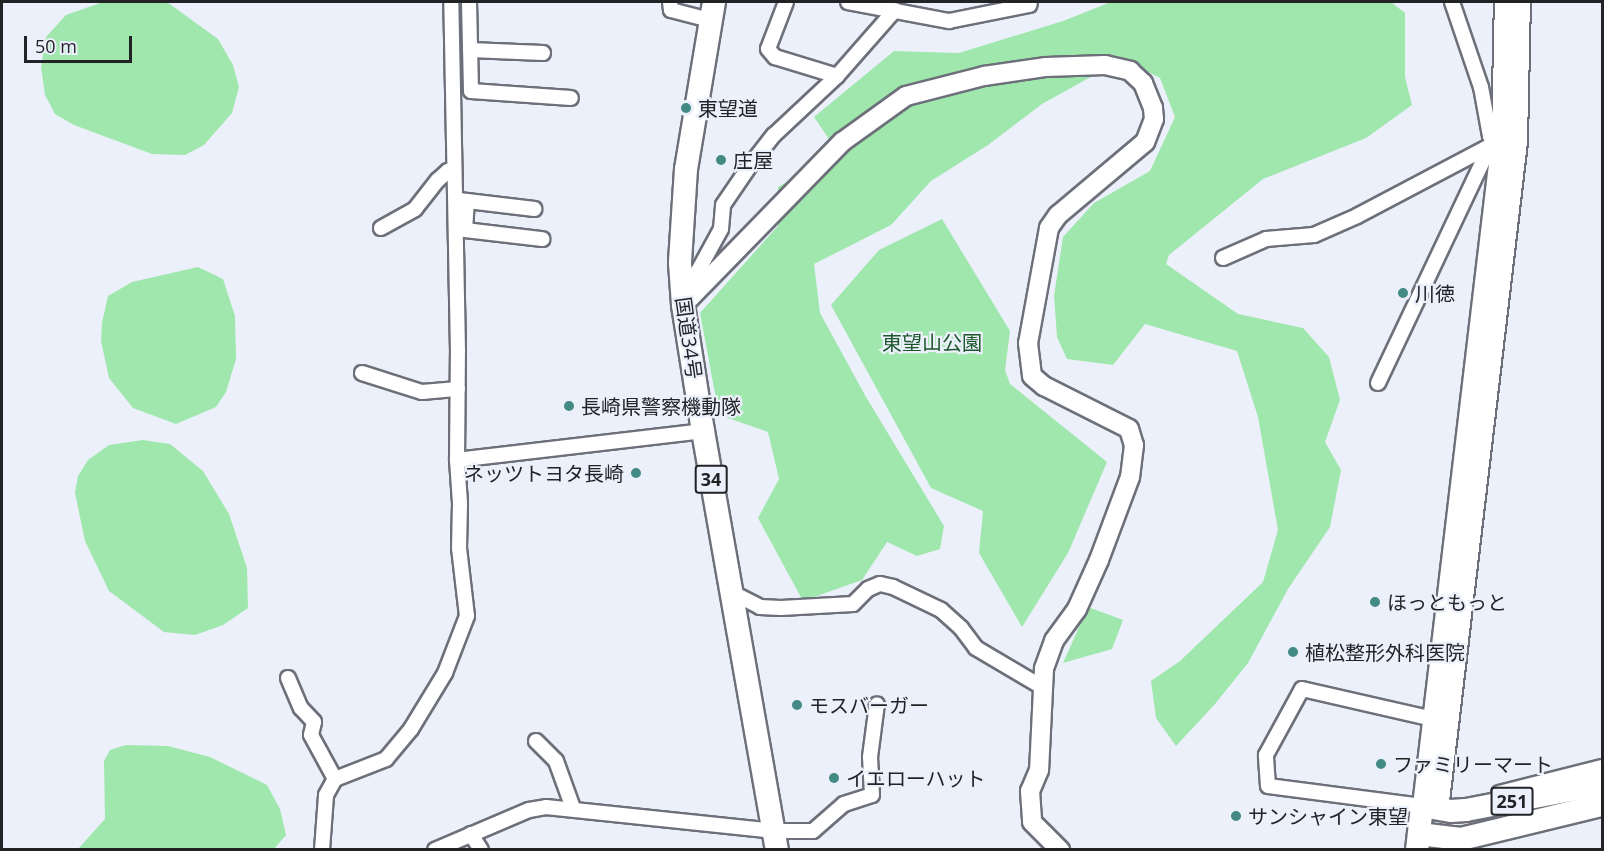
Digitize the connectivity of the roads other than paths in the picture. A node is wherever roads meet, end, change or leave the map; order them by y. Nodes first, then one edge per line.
1 (451, 2) edge
2 (469, 2) edge
3 (670, 2) edge
4 (786, 2) edge
5 (848, 2) edge
6 (1030, 2) edge
7 (1452, 2) edge
8 (1504, 2) edge
9 (1521, 2) edge
10 (895, 10) junction
11 (712, 11) edge
12 (470, 50) junction
13 (543, 53) dead end
14 (837, 76) junction
15 (571, 98) dead end
16 (1495, 143) junction
17 (454, 169) junction
18 (460, 200) junction
19 (534, 209) dead end
20 (381, 228) dead end
21 (542, 239) dead end
22 (1223, 258) dead end
23 (683, 296) junction
24 (362, 373) dead end
25 (1378, 383) dead end
26 (458, 389) junction
27 (703, 430) junction
28 (457, 460) junction
29 (731, 592) junction
30 (288, 678) dead end
31 (1042, 687) junction
32 (878, 704) dead end
33 (1433, 719) junction
34 (536, 741) dead end
35 (1602, 767) edge
36 (335, 779) junction
37 (1602, 784) edge
38 (1602, 806) edge
39 (573, 808) junction
40 (1431, 808) junction
41 (471, 834) junction
42 (775, 840) edge
43 (1427, 843) edge
44 (322, 849) edge
45 (435, 849) edge
46 (481, 849) edge
47 (1060, 849) edge

1 - 17 street
2 - 12 street
3 - 11 street
4 - 14 street
5 - 10 street
6 - 10 street
7 - 16 street
8 - 16 street
9 - 40 street
10 - 14 street
11 - 23 highway, 国道34号 / 34
12 - 13 street
12 - 15 street
14 - 23 street
16 - 22 street
16 - 25 street
16 - 33 street
17 - 18 street
17 - 20 street
18 - 19 street
18 - 21 street
18 - 26 street
23 - 27 highway, 国道34号 / 34
23 - 31 street
24 - 26 street
26 - 28 street
27 - 28 street
27 - 29 highway, 国道34号 / 34
28 - 36 street
29 - 31 street
29 - 42 highway, 国道34号 / 34
30 - 36 street
31 - 47 street
32 - 42 street
33 - 40 street
33 - 40 street
34 - 39 street
35 - 40 street
36 - 44 street
37 - 40 highway, 251
38 - 43 highway, 251
39 - 41 street
39 - 42 street
40 - 43 highway, 251
41 - 45 street
41 - 46 street

